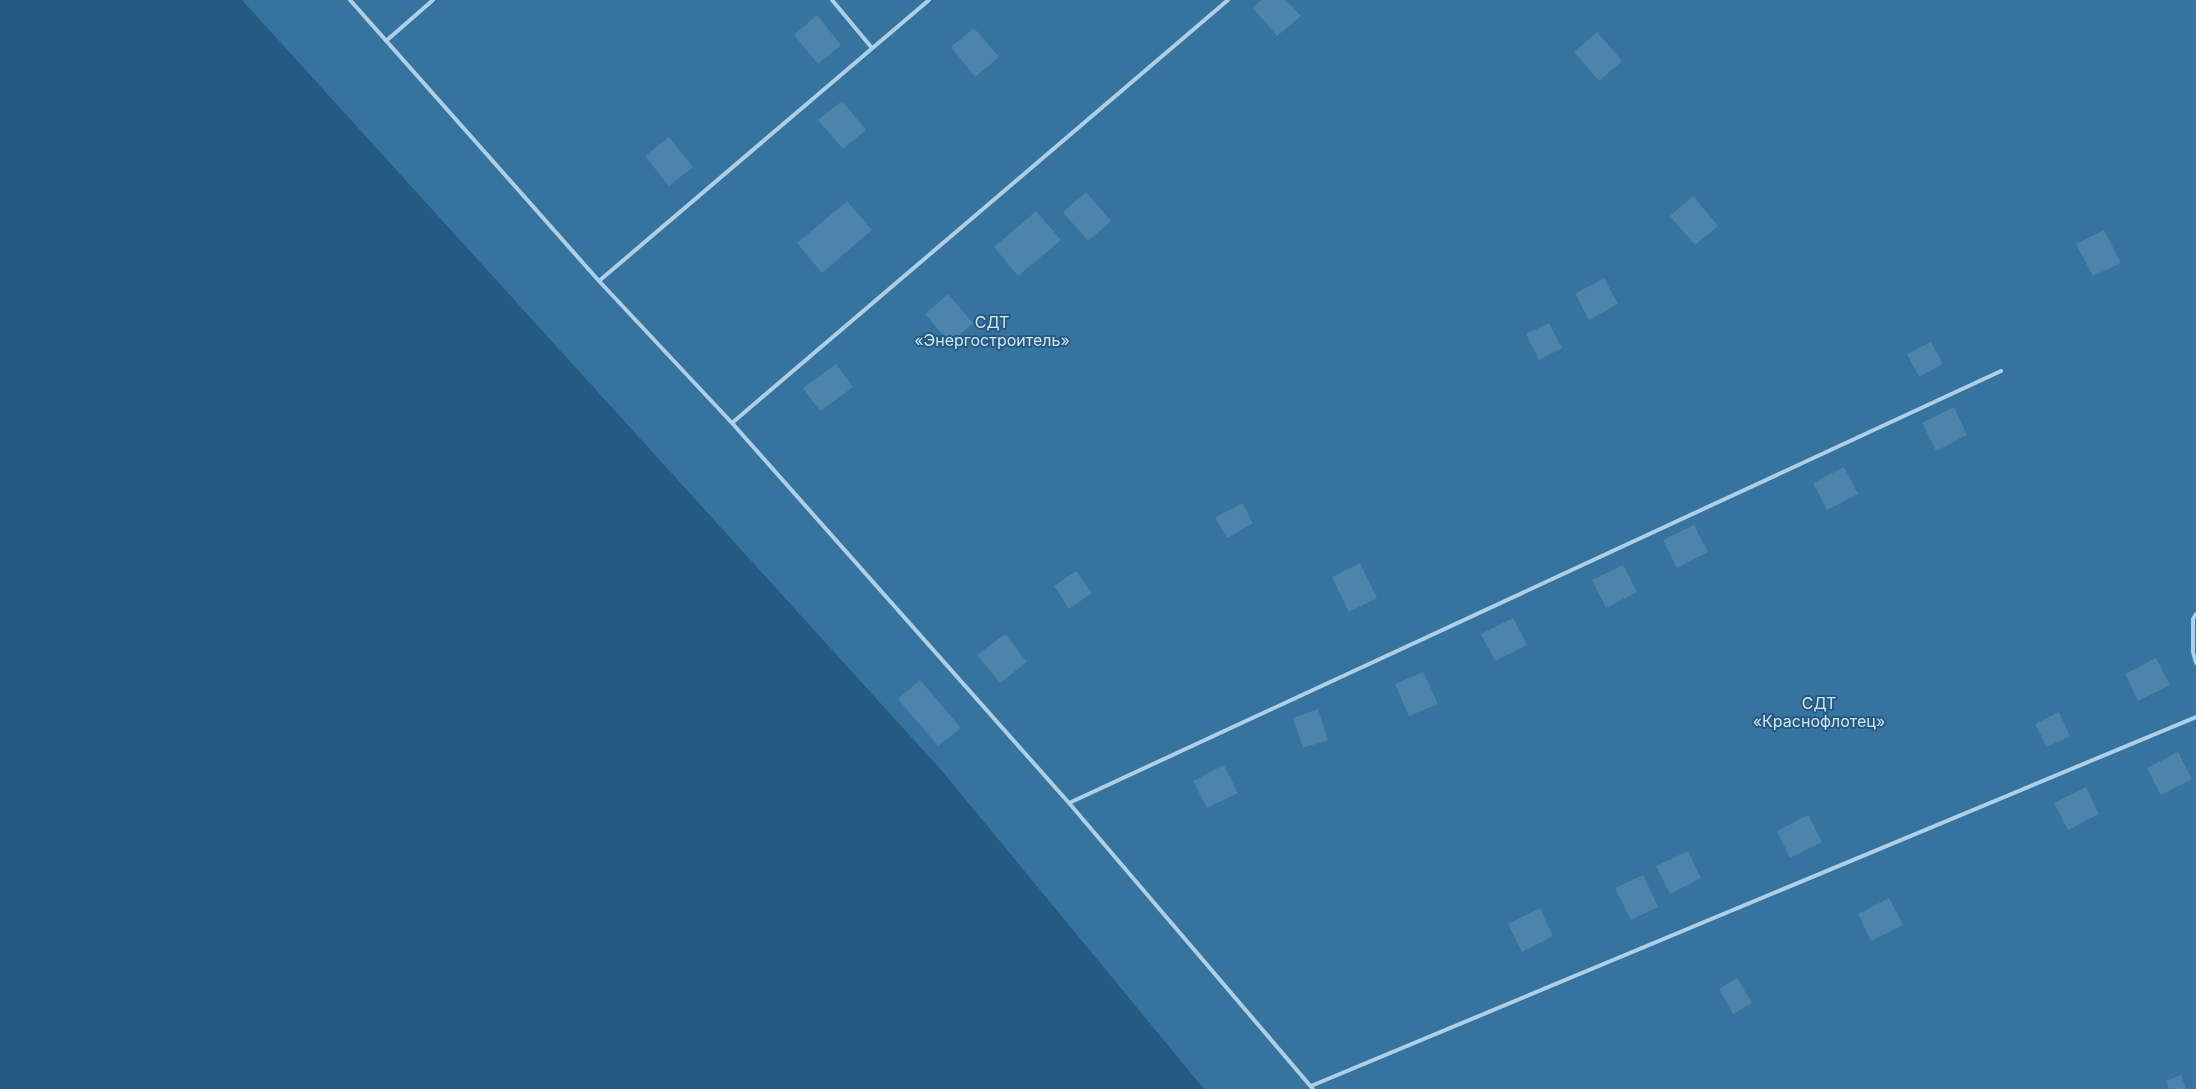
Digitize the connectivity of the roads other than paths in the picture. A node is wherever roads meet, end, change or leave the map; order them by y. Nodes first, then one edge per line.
1 (350, 0) edge
2 (433, 0) edge
3 (832, 0) edge
4 (929, 0) edge
5 (1228, 0) edge
6 (386, 42) junction
7 (872, 48) junction
8 (599, 281) junction
9 (2000, 371) dead end
10 (732, 423) junction
11 (2196, 614) edge
12 (2196, 663) edge
13 (2196, 717) edge
14 (1069, 803) junction
15 (1312, 1088) edge

1 - 6 lane
2 - 6 lane
3 - 7 lane
4 - 7 lane
5 - 10 lane
6 - 8 lane
7 - 8 lane
8 - 10 lane
9 - 14 lane
10 - 14 lane
11 - 12 lane
13 - 15 lane
14 - 15 lane

